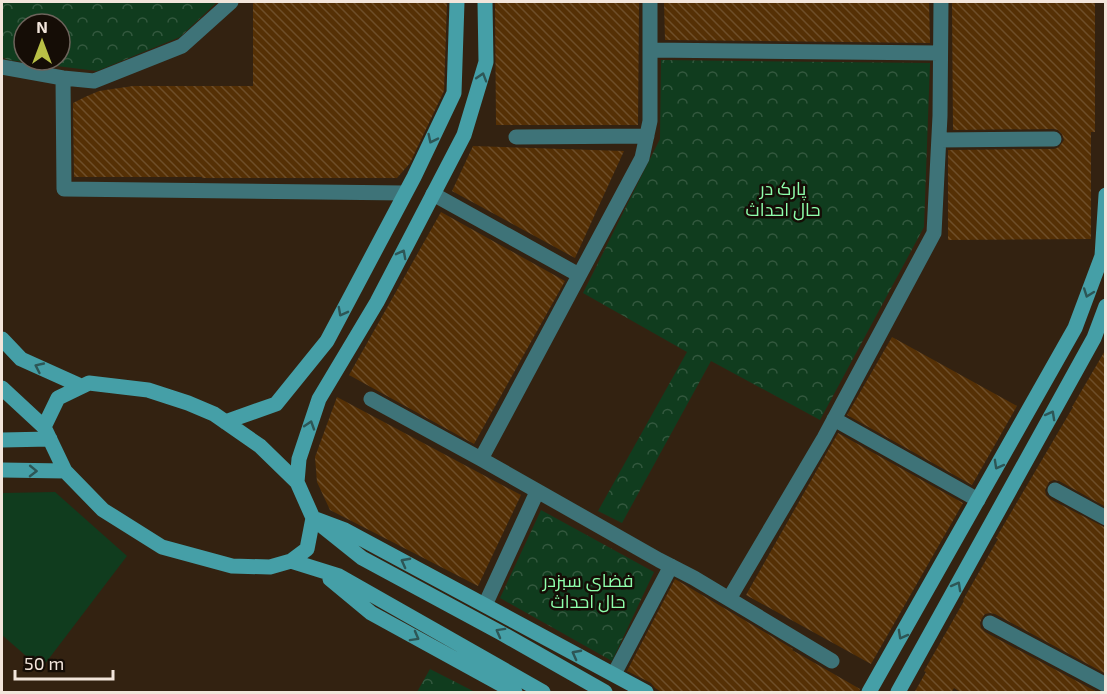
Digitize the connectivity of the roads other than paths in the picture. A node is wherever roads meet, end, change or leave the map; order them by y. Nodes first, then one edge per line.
1 (231, 2) edge
2 (457, 2) edge
3 (485, 2) edge
4 (650, 2) edge
5 (940, 2) edge
6 (650, 50) junction
7 (940, 54) junction
8 (2, 67) edge
9 (63, 78) junction
10 (647, 136) junction
11 (516, 137) dead end
12 (1054, 139) dead end
13 (939, 140) junction
14 (405, 193) junction
15 (433, 194) junction
16 (1106, 195) edge
17 (579, 275) junction
18 (1106, 306) edge
19 (2, 339) edge
20 (1100, 341) edge
21 (81, 386) junction
22 (2, 388) edge
23 (371, 399) dead end
24 (834, 419) junction
25 (225, 422) junction
26 (47, 433) junction
27 (2, 440) edge
28 (481, 459) junction
29 (2, 470) edge
30 (65, 471) junction
31 (297, 482) junction
32 (1055, 490) dead end
33 (537, 492) junction
34 (978, 500) junction
35 (313, 518) junction
36 (1106, 518) edge
37 (291, 561) junction
38 (671, 566) junction
39 (316, 568) junction
40 (729, 598) junction
41 (485, 605) junction
42 (990, 623) dead end
43 (832, 661) dead end
44 (614, 674) junction
45 (1106, 685) edge
46 (515, 693) edge
47 (543, 693) edge
48 (605, 693) edge
49 (646, 693) edge
50 (869, 693) edge
51 (898, 693) edge

1 - 9 street
2 -> 14 street
15 -> 3 street
4 - 6 street
5 - 7 street
6 - 7 street
6 - 10 street
7 - 13 street
8 - 9 street
9 - 14 street
10 - 11 street
10 - 17 street
12 - 13 street
13 - 24 street
14 -> 25 street
15 - 17 street
31 -> 15 street
16 -> 34 street
17 - 28 street
18 - 20 street
21 -> 19 street
51 -> 20 street
21 - 25 street
21 - 26 street
22 - 26 street
23 - 28 street
24 - 34 street
24 - 40 street
25 - 31 street
26 - 27 street
26 - 30 street
28 - 33 street
29 -> 30 street
30 - 37 street
31 - 35 street
32 - 36 street
33 - 38 street
33 - 41 street
34 -> 50 street
35 - 37 street
41 -> 35 street
48 -> 35 street
37 - 39 street
38 - 40 street
38 - 44 street
39 -> 46 street
39 - 47 street
40 - 43 street
44 -> 41 street
42 - 45 street
44 - 49 street

